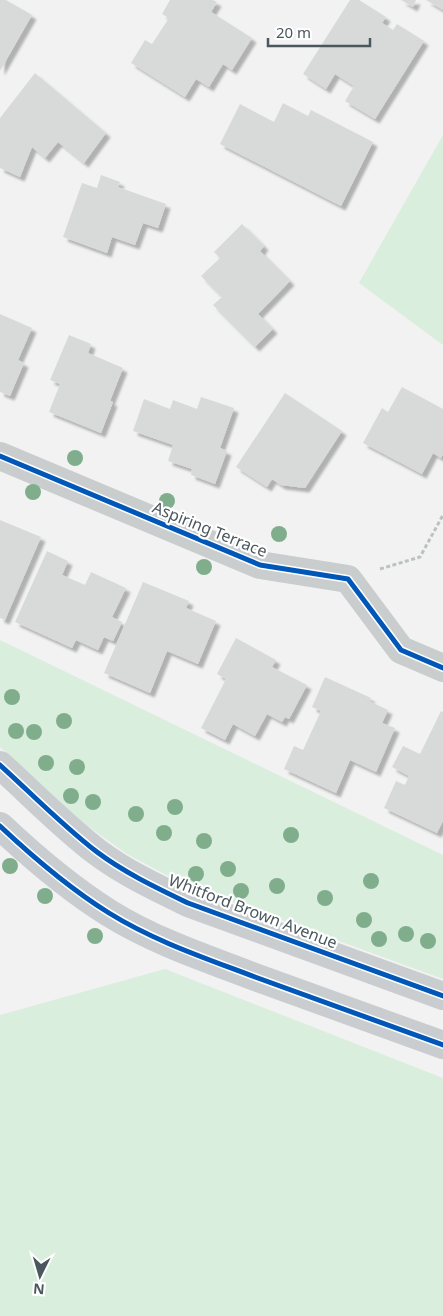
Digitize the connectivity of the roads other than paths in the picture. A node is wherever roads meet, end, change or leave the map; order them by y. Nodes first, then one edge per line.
1 (0, 456) edge
2 (443, 668) edge
3 (0, 765) edge
4 (0, 826) edge
5 (443, 996) edge
6 (443, 1045) edge

1 - 2 street, Aspiring Terrace
3 - 5 main road, Whitford Brown Avenue
4 - 6 main road

